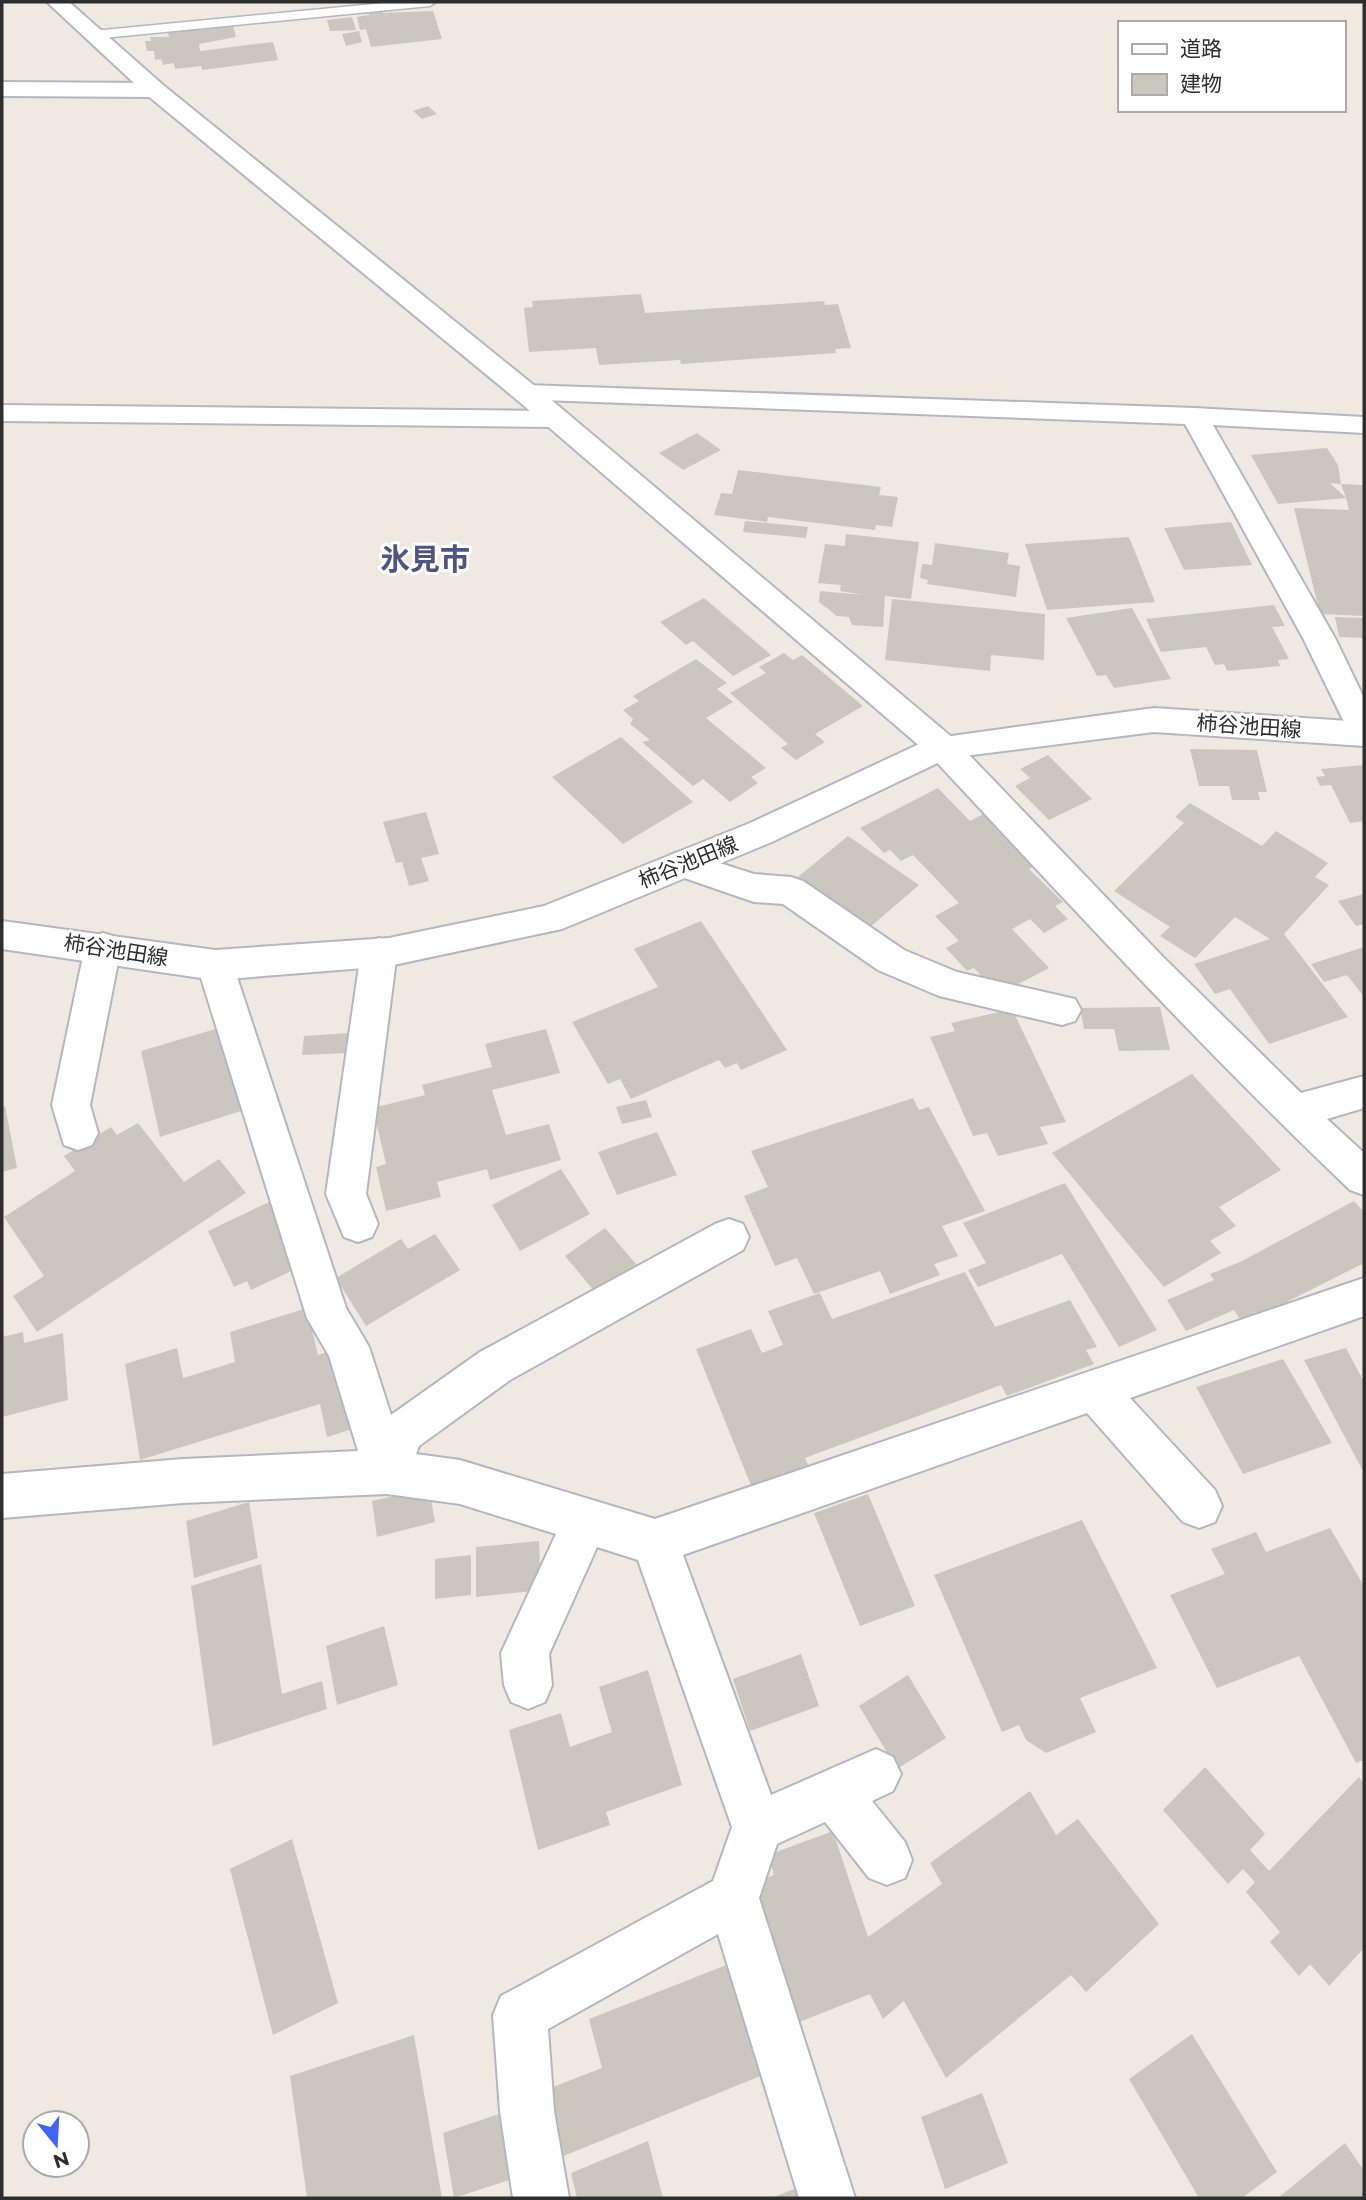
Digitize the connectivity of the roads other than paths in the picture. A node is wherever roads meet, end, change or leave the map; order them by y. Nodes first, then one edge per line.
1 (57, 2) edge
2 (430, 2) edge
3 (93, 34) junction
4 (2, 89) edge
5 (155, 90) junction
6 (526, 393) junction
7 (2, 413) edge
8 (1194, 416) junction
9 (554, 419) junction
10 (1364, 425) edge
11 (1364, 732) edge
12 (942, 747) junction
13 (682, 864) junction
14 (2, 935) edge
15 (103, 947) junction
16 (379, 953) junction
17 (215, 965) junction
18 (1062, 1010) dead end
19 (1364, 1092) edge
20 (1293, 1112) junction
21 (78, 1133) dead end
22 (1364, 1178) edge
23 (341, 1204) dead end
24 (729, 1237) dead end
25 (1364, 1297) edge
26 (1094, 1390) junction
27 (387, 1472) junction
28 (2, 1496) edge
29 (1199, 1506) dead end
30 (586, 1520) junction
31 (655, 1542) junction
32 (528, 1685) dead end
33 (757, 1827) junction
34 (887, 1860) dead end
35 (733, 1898) junction
36 (541, 2198) edge
37 (827, 2198) edge

1 - 3 street
2 - 3 lane
3 - 5 street
4 - 5 street
5 - 6 street
6 - 8 street
6 - 9 street
7 - 9 street
8 - 10 street
8 - 11 street
9 - 12 street
11 - 12 street, 柿谷池田線
12 - 13 street, 柿谷池田線
12 - 20 street
13 - 16 street, 柿谷池田線
13 - 18 street
14 - 15 street, 柿谷池田線
15 - 17 street, 柿谷池田線
15 - 21 street
16 - 17 street, 柿谷池田線
16 - 23 street
17 - 27 street
19 - 20 street
20 - 22 street
24 - 27 street
25 - 26 street
26 - 29 street
26 - 31 street
27 - 28 street
27 - 30 street
30 - 31 street
30 - 32 street
31 - 33 street
33 - 34 street
33 - 35 street
35 - 36 street
35 - 37 street

